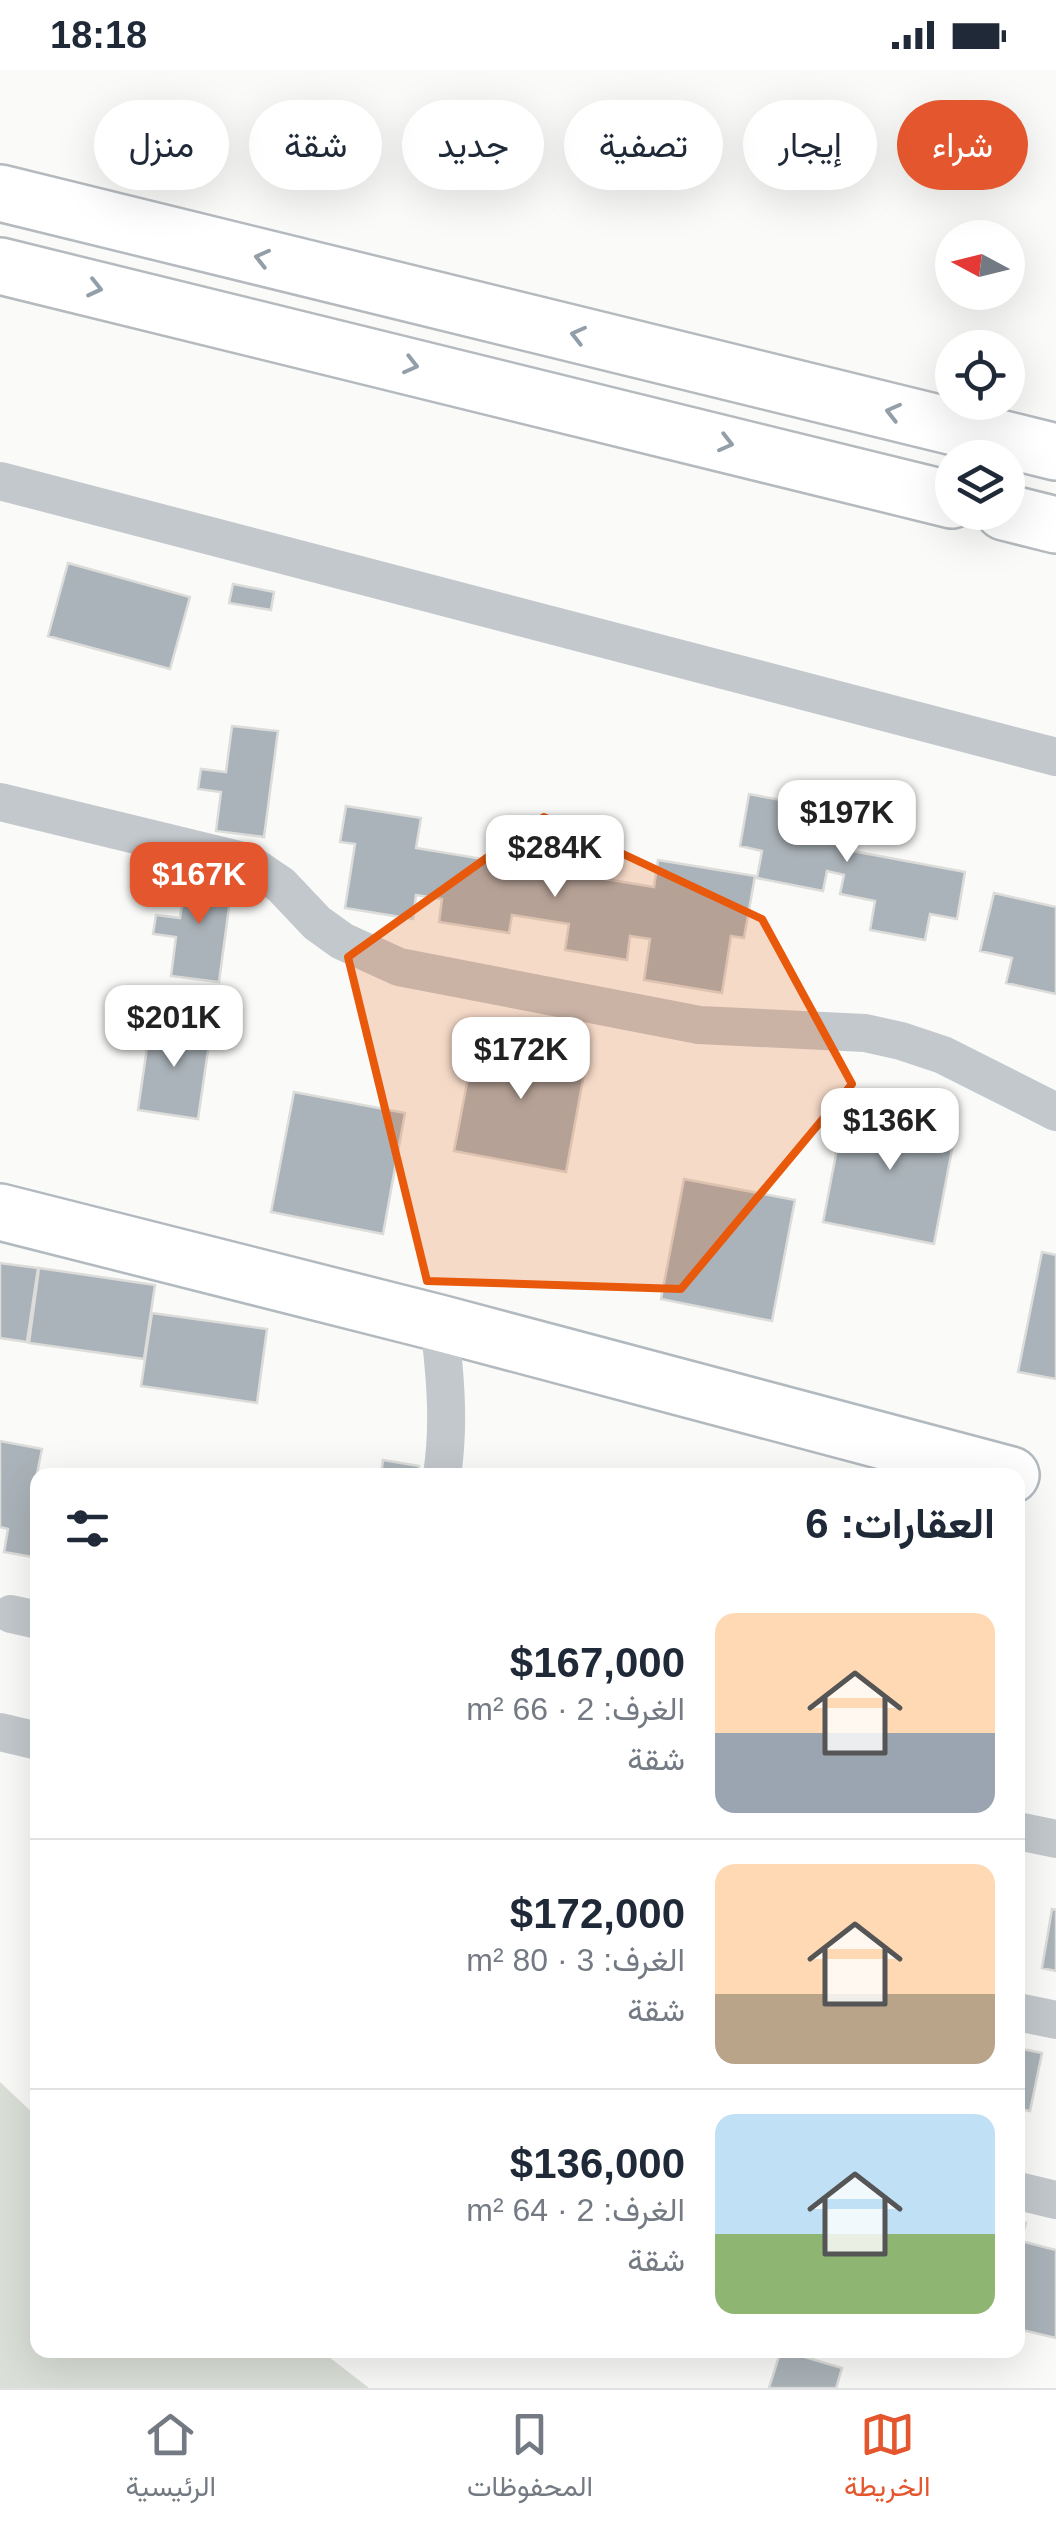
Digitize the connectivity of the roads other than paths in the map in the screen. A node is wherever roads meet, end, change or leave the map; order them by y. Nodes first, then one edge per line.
1 (0, 193) edge
2 (0, 266) edge
3 (1056, 452) edge
4 (0, 482) edge
5 (935, 496) edge
6 (1025, 517) edge
7 (1056, 525) edge
8 (1056, 756) edge
9 (0, 802) edge
10 (1056, 1112) edge
11 (0, 1212) edge
12 (439, 1323) junction
13 (443, 1468) edge
14 (984, 1468) edge
15 (1025, 1479) edge
16 (1056, 1487) edge
17 (0, 1732) edge
18 (30, 1739) edge
19 (1025, 1832) edge
20 (1056, 1839) edge
21 (1025, 2013) edge
22 (1056, 2020) edge
23 (1025, 2193) edge
24 (1056, 2200) edge

3 -> 1 main road
2 -> 5 main road
4 - 8 street
6 - 7 main road
9 - 10 street
11 - 12 main road
12 - 13 street
12 - 14 main road
15 - 16 main road
17 - 18 street
19 - 20 street
21 - 22 street
23 - 24 street

